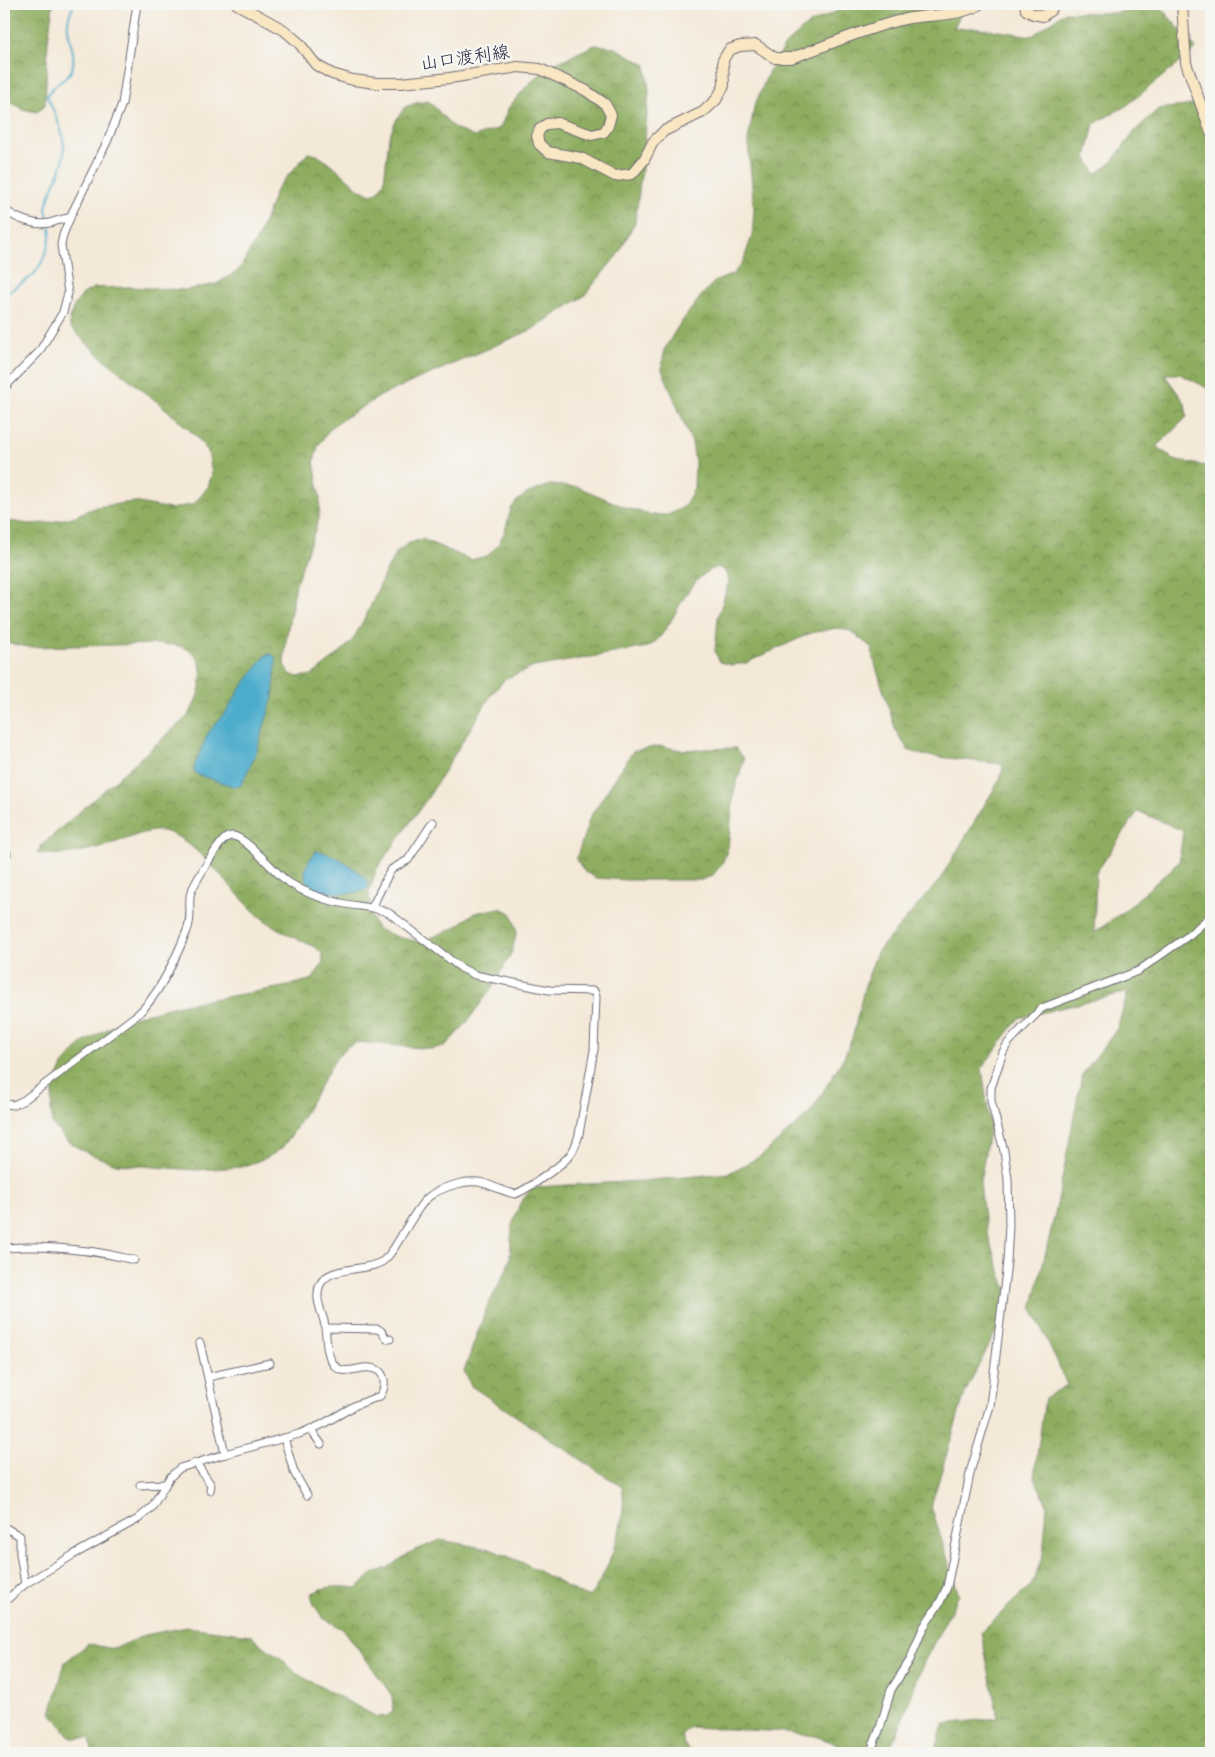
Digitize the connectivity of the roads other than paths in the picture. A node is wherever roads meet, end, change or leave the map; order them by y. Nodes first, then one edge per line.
1 (138, 4) edge
2 (237, 4) edge
3 (980, 4) edge
4 (1025, 4) edge
5 (1054, 4) edge
6 (1182, 4) edge
7 (1211, 133) edge
8 (4, 209) edge
9 (70, 218) junction
10 (4, 388) edge
11 (433, 822) dead end
12 (372, 907) junction
13 (1211, 916) edge
14 (4, 1104) edge
15 (4, 1249) edge
16 (134, 1260) dead end
17 (325, 1328) junction
18 (390, 1339) dead end
19 (200, 1344) dead end
20 (270, 1363) dead end
21 (208, 1377) junction
22 (310, 1430) junction
23 (284, 1438) junction
24 (322, 1444) dead end
25 (225, 1454) junction
26 (196, 1462) junction
27 (166, 1484) junction
28 (140, 1485) dead end
29 (210, 1490) dead end
30 (307, 1495) dead end
31 (4, 1527) edge
32 (25, 1584) junction
33 (4, 1602) edge
34 (870, 1753) edge

1 - 9 street
2 - 3 main road, 山口渡利線
4 - 5 main road
6 - 7 main road
8 - 9 street
9 - 10 street
11 - 12 street
12 - 14 street
12 - 17 street
13 - 34 street
15 - 16 street
17 - 18 street
17 - 22 street
19 - 21 street
20 - 21 street
21 - 25 street
22 - 23 street
22 - 24 street
23 - 25 street
23 - 30 street
25 - 26 street
26 - 27 street
26 - 29 street
27 - 28 street
27 - 32 street
31 - 32 street
32 - 33 street

